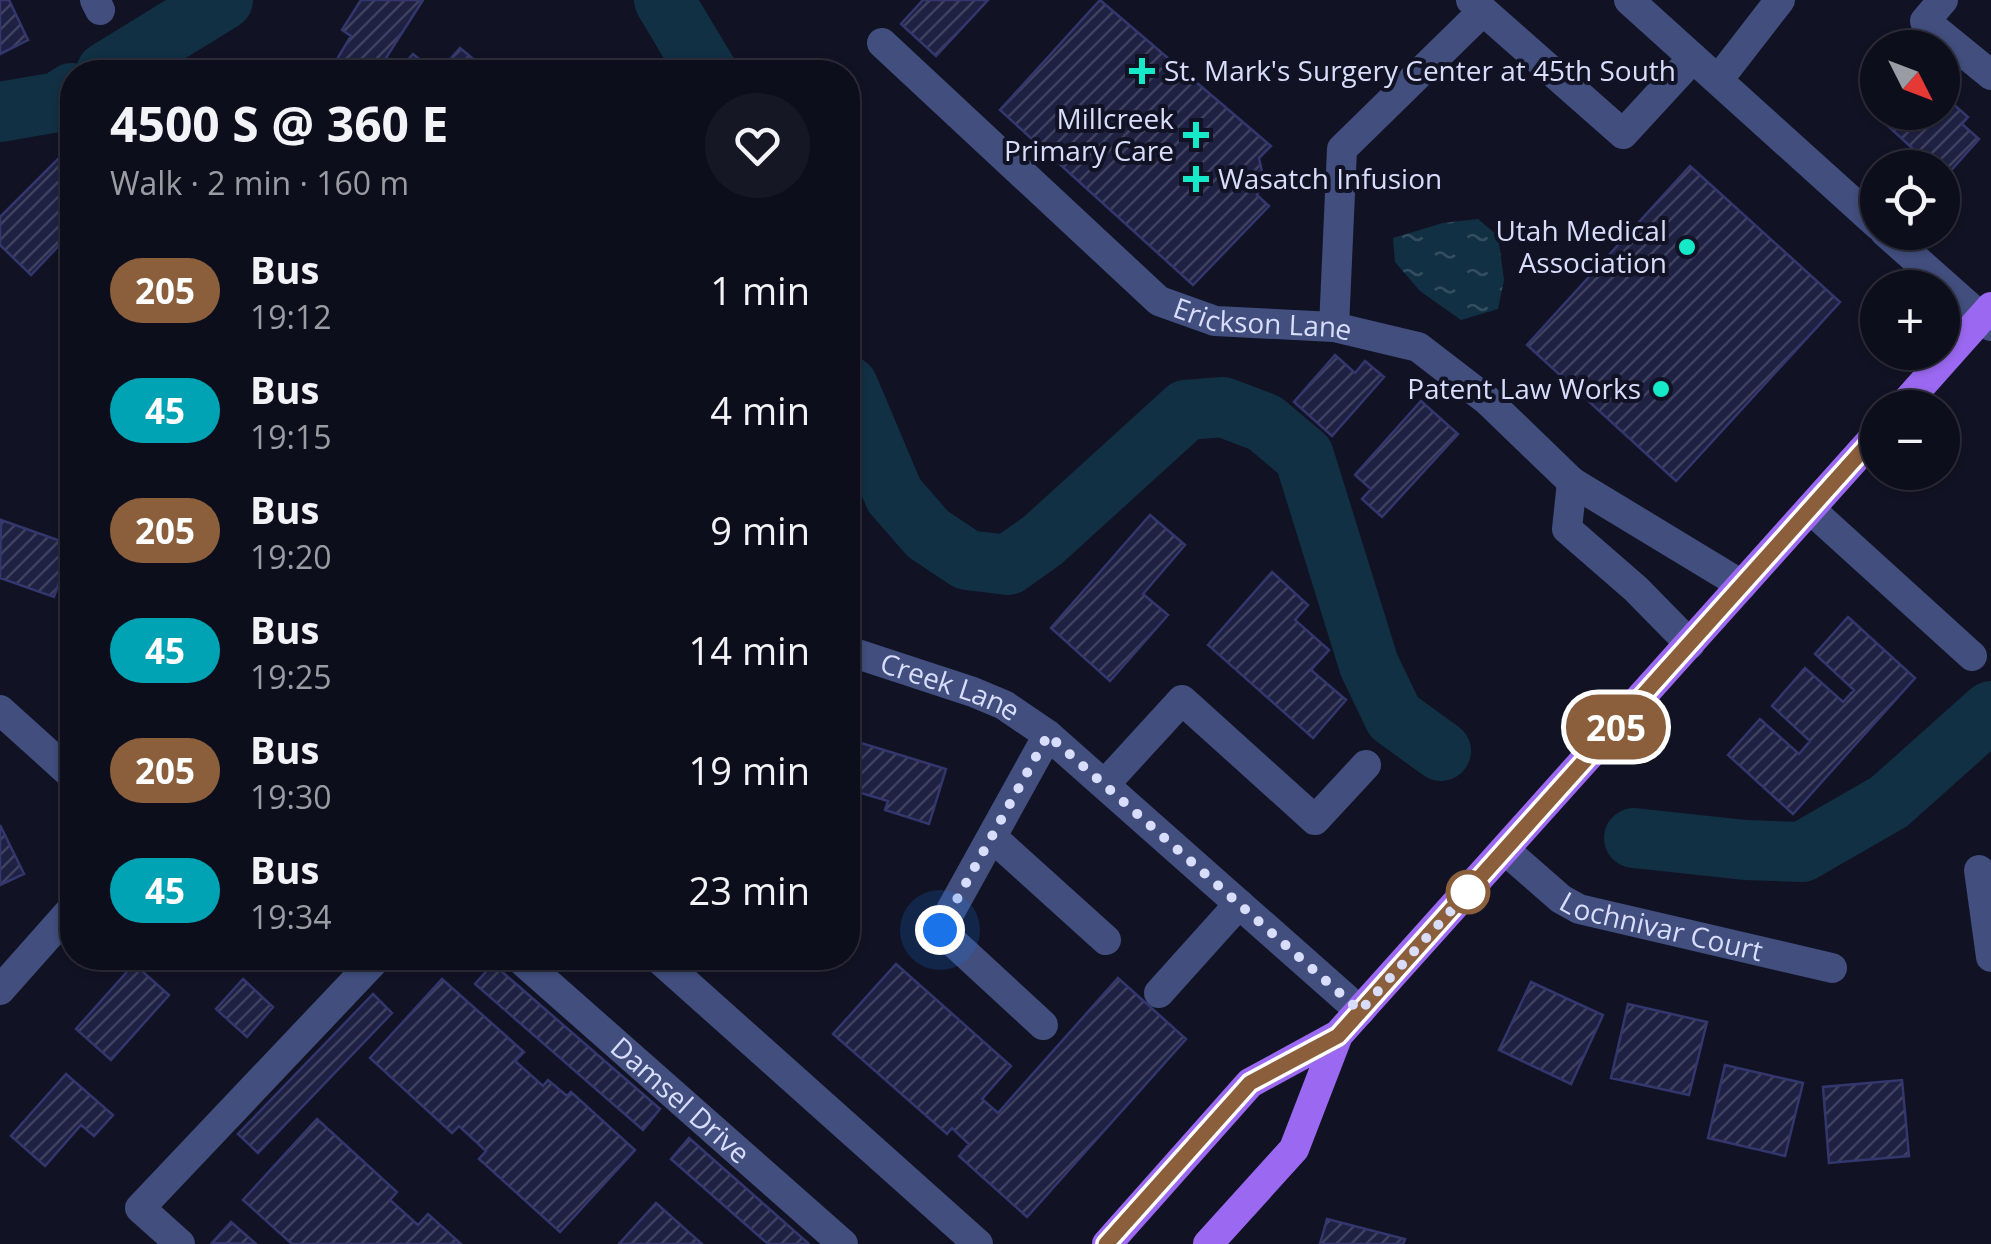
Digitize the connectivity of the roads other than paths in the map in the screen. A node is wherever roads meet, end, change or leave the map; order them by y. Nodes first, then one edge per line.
1 (1629, 0) edge
2 (1780, 0) edge
3 (1943, 0) edge
4 (1477, 6) edge
5 (882, 43) dead end
6 (1693, 58) junction
7 (1991, 76) edge
8 (1718, 80) junction
9 (1860, 210) edge
10 (1907, 250) edge
11 (1987, 317) edge
12 (1334, 327) junction
13 (1918, 390) edge
14 (1860, 453) edge
15 (1572, 482) junction
16 (1810, 509) junction
17 (1742, 586) junction
18 (1690, 644) junction
19 (860, 655) edge
20 (1972, 656) dead end
21 (0, 710) edge
22 (1048, 735) junction
23 (60, 764) edge
24 (1366, 765) dead end
25 (1105, 784) junction
26 (992, 837) junction
27 (1506, 851) junction
28 (1979, 870) dead end
29 (1239, 904) junction
30 (60, 922) edge
31 (1106, 940) dead end
32 (1991, 957) edge
33 (1832, 968) dead end
34 (366, 970) edge
35 (533, 970) edge
36 (671, 970) edge
37 (0, 990) edge
38 (1159, 993) dead end
39 (1360, 1011) junction
40 (1043, 1025) dead end
41 (1338, 1036) junction
42 (180, 1244) edge
43 (843, 1244) edge
44 (978, 1244) edge
45 (1106, 1244) edge
46 (1208, 1244) edge

1 - 6 street
2 - 8 street
3 - 7 street
4 - 6 street
4 - 12 street
5 - 12 street, Erickson Lane
6 - 8 street
8 - 9 street
10 - 11 street
11 - 13 main road
12 - 15 street, Erickson Lane
14 - 16 main road
15 - 17 street, Erickson Lane
15 - 18 street
16 - 17 main road
16 - 20 street
17 - 18 main road
18 - 27 main road
19 - 22 street, Creek Lane
21 - 23 street
22 - 25 street, Creek Lane
22 - 26 street
24 - 25 street
25 - 29 street, Creek Lane
26 - 31 street
26 - 40 street
27 - 33 street, Lochnivar Court
27 - 39 main road
28 - 32 street
29 - 38 street
29 - 39 street, Creek Lane
30 - 37 street
34 - 42 street
35 - 43 street, Damsel Drive
36 - 44 street
39 - 41 main road
41 - 45 main road
41 - 46 main road

